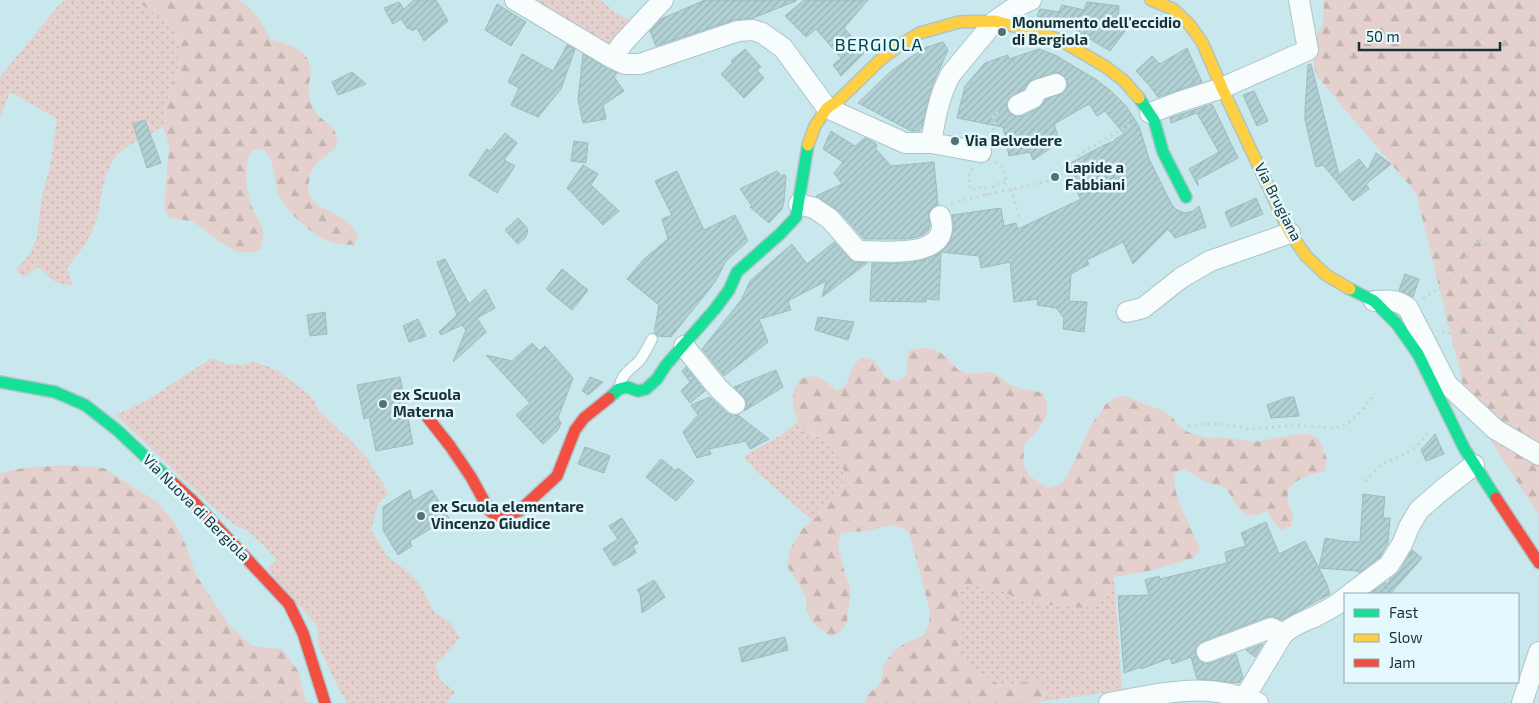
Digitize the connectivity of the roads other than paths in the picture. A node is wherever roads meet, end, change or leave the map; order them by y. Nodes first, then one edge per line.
1 (516, 0) edge
2 (663, 0) edge
3 (999, 0) edge
4 (1031, 0) edge
5 (1151, 0) edge
6 (1299, 0) edge
7 (995, 21) junction
8 (612, 58) junction
9 (1056, 84) dead end
10 (1222, 88) junction
11 (1018, 105) dead end
12 (827, 108) junction
13 (1150, 113) junction
14 (931, 144) junction
15 (981, 152) dead end
16 (1186, 197) dead end
17 (799, 204) junction
18 (940, 216) road end
19 (1290, 233) junction
20 (1374, 301) junction
21 (1127, 312) dead end
22 (652, 339) dead end
23 (684, 346) junction
24 (0, 382) edge
25 (619, 388) junction
26 (735, 404) dead end
27 (428, 418) dead end
28 (1539, 455) edge
29 (1474, 465) junction
30 (1539, 563) edge
31 (1351, 593) edge
32 (1344, 599) edge
33 (1284, 634) junction
34 (1207, 652) dead end
35 (1539, 652) edge
36 (1252, 700) edge
37 (325, 703) edge
38 (1109, 703) edge
39 (1522, 703) edge

1 - 8 street
2 - 8 street
3 - 7 street
4 - 7 street
5 - 10 street, Via Brugiana
6 - 10 street
7 - 12 street
7 - 13 street
7 - 14 street
8 - 12 street
9 - 11 street
10 - 13 street
10 - 19 street, Via Brugiana
12 - 14 street
12 - 17 street
13 - 16 street
14 - 15 street
17 - 18 street
17 - 23 street
19 - 20 street, Via Brugiana
19 - 21 street
20 - 28 street
20 - 29 street, Via Brugiana
22 - 25 lane
23 - 25 street
23 - 26 street
24 - 37 street, Via Nuova di Bergiola
25 - 27 street
29 - 30 street
29 - 31 street
32 - 33 street
33 - 34 street
33 - 36 street
35 - 39 street
36 - 38 street

